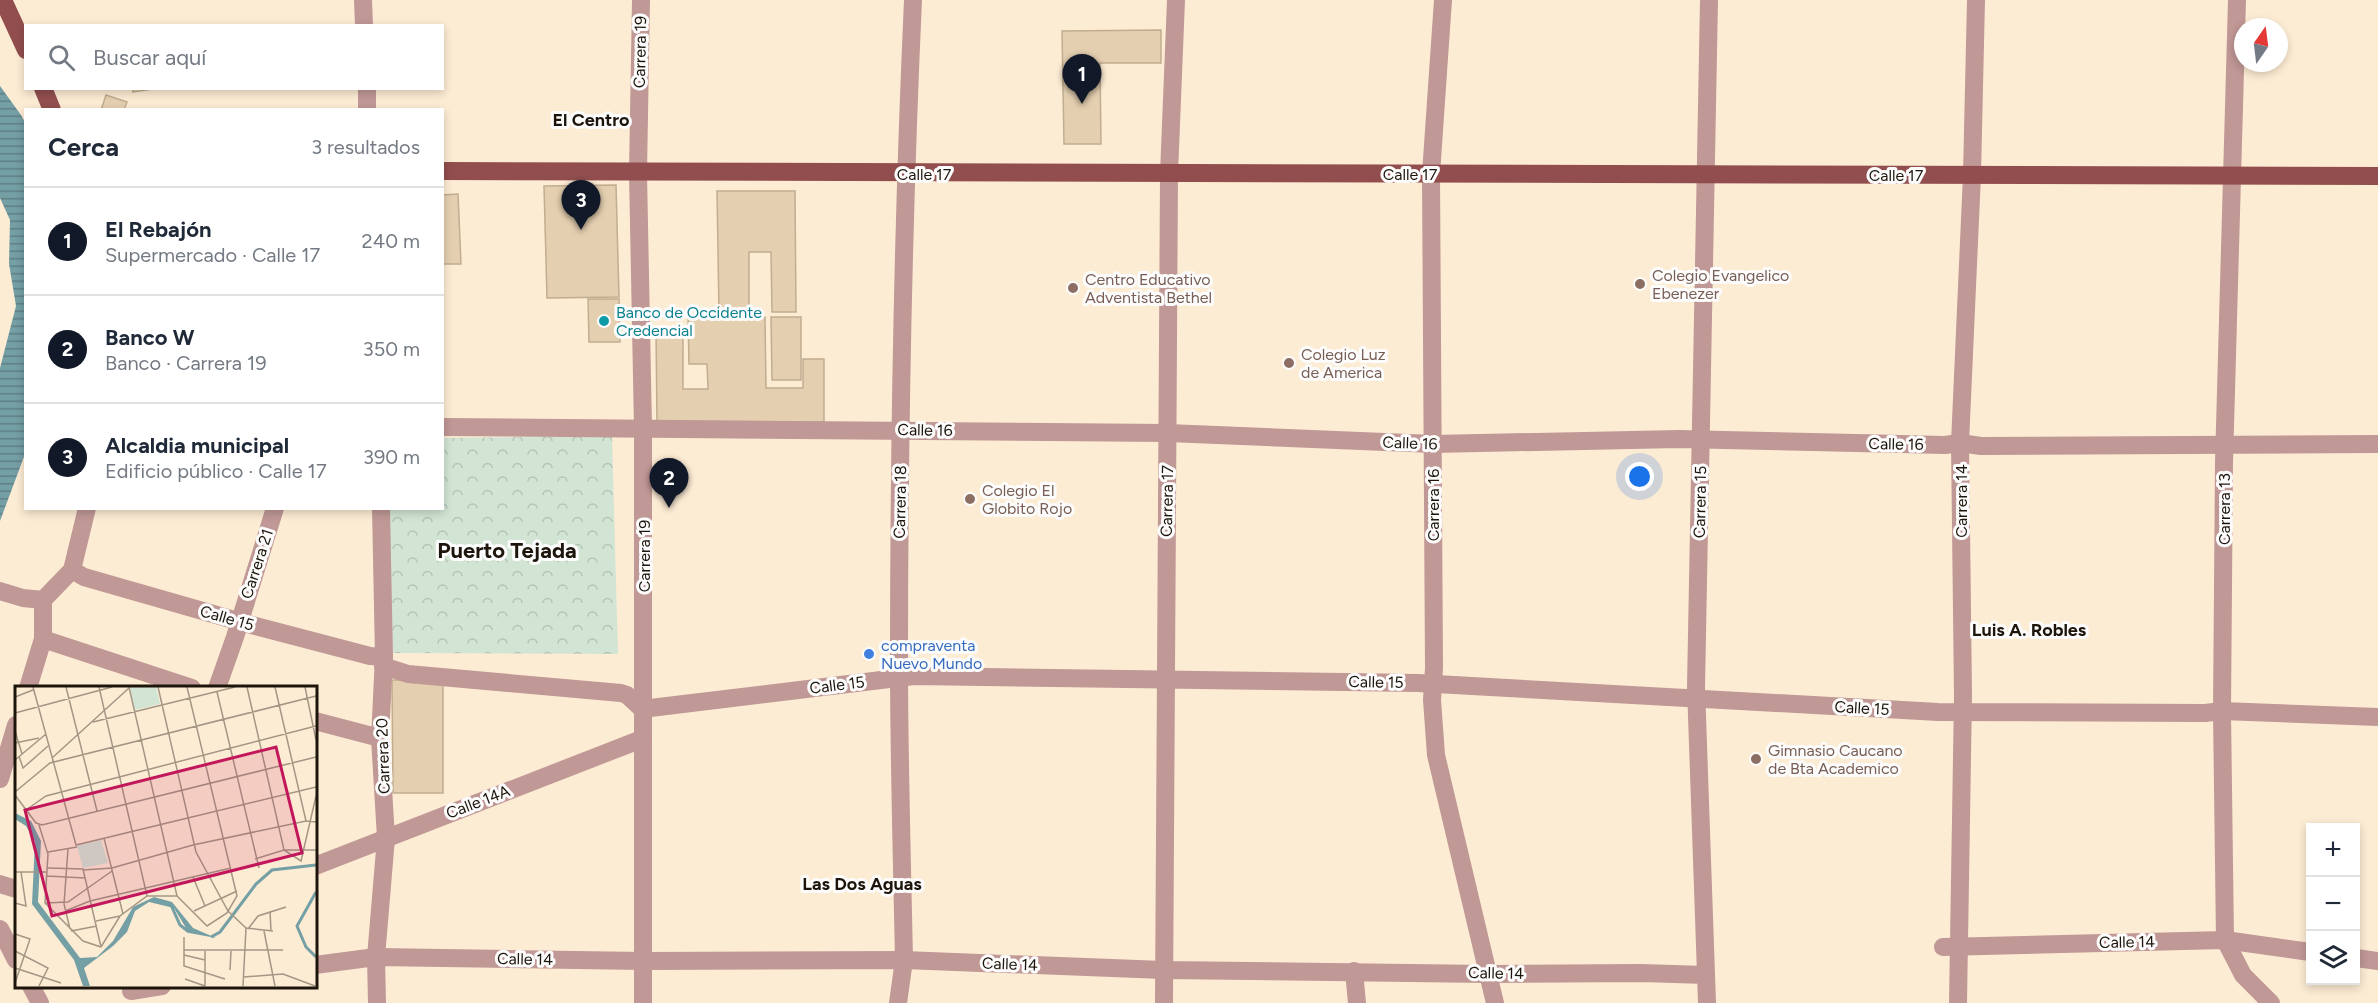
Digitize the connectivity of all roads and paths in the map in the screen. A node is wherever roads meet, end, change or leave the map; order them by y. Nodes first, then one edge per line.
1 (363, 0) edge
2 (641, 0) edge
3 (913, 0) edge
4 (1176, 0) edge
5 (1443, 0) edge
6 (1709, 0) edge
7 (1976, 0) edge
8 (2237, 0) edge
9 (9, 2) edge
10 (364, 24) edge
11 (24, 44) edge
12 (44, 90) edge
13 (367, 90) edge
14 (51, 108) edge
15 (367, 108) edge
16 (444, 171) edge
17 (638, 173) junction
18 (905, 174) junction
19 (1168, 174) junction
20 (1431, 174) junction
21 (1708, 175) junction
22 (1972, 175) junction
23 (2231, 175) junction
24 (2378, 176) edge
25 (444, 427) edge
26 (643, 428) junction
27 (901, 429) junction
28 (1168, 433) junction
29 (1701, 439) junction
30 (1960, 443) junction
31 (1433, 444) junction
32 (2378, 444) edge
33 (2224, 445) junction
34 (87, 510) edge
35 (274, 510) edge
36 (381, 510) edge
37 (72, 570) junction
38 (0, 591) edge
39 (43, 600) junction
40 (239, 621) junction
41 (43, 639) junction
42 (384, 662) junction
43 (899, 676) junction
44 (1165, 678) junction
45 (1433, 684) junction
46 (29, 686) edge
47 (186, 686) edge
48 (217, 686) edge
49 (1697, 699) junction
50 (642, 709) junction
51 (1962, 710) junction
52 (2222, 711) junction
53 (2378, 717) edge
54 (316, 721) edge
55 (15, 728) edge
56 (380, 738) junction
57 (642, 740) junction
58 (0, 779) edge
59 (386, 838) junction
60 (316, 866) edge
61 (0, 884) edge
62 (15, 889) edge
63 (0, 929) edge
64 (2225, 940) junction
65 (1951, 947) junction
66 (2306, 951) edge
67 (376, 957) junction
68 (15, 958) edge
69 (2360, 959) edge
70 (904, 960) junction
71 (644, 961) junction
72 (2378, 961) edge
73 (316, 965) edge
74 (1163, 970) junction
75 (1354, 971) junction
76 (1488, 974) junction
77 (1706, 975) junction
78 (32, 988) edge
79 (157, 988) edge
80 (131, 993) edge
81 (40, 1003) edge
82 (377, 1003) edge
83 (643, 1003) edge
84 (898, 1003) edge
85 (1164, 1003) edge
86 (1358, 1003) edge
87 (1495, 1003) edge
88 (1707, 1003) edge
89 (1958, 1003) edge
90 (2271, 1003) edge

1 - 10 street
2 - 17 street, Carrera 19
3 - 18 street, Carrera 18
4 - 19 street, Carrera 17
5 - 20 street, Carrera 16
6 - 21 street, Carrera 15
7 - 22 street, Carrera 14
8 - 23 street, Carrera 13
9 - 11 main road
12 - 14 main road
13 - 15 street
16 - 17 main road, Calle 17
17 - 18 main road, Calle 17
17 - 26 street, Carrera 19
18 - 19 main road, Calle 17
18 - 27 street, Carrera 18
19 - 20 main road, Calle 17
19 - 28 street, Carrera 17
20 - 21 main road, Calle 17
20 - 31 street, Carrera 16
21 - 22 main road, Calle 17
21 - 29 street, Carrera 15
22 - 23 main road, Calle 17
22 - 30 street, Carrera 14
23 - 24 main road, Calle 17
23 - 33 street, Carrera 13
25 - 26 street, Calle 16
26 - 27 street, Calle 16
26 - 50 street, Carrera 19
27 - 28 street, Calle 16
27 - 43 street, Carrera 18
28 - 31 street, Calle 16
28 - 44 street, Carrera 17
29 - 30 street, Calle 16
29 - 31 street, Calle 16
29 - 49 street, Carrera 15
30 - 33 street, Calle 16
30 - 51 street, Carrera 14
31 - 45 street, Carrera 16
32 - 33 street, Calle 16
33 - 52 street, Carrera 13
34 - 37 street
35 - 40 street, Carrera 21
36 - 42 street, Carrera 20
37 - 39 street
37 - 40 street, Calle 15
38 - 39 street
39 - 41 street
40 - 42 street, Calle 15
40 - 48 street, Carrera 21
41 - 46 street
41 - 47 street
42 - 50 street, Calle 15
42 - 56 street, Carrera 20
43 - 44 street, Calle 15
43 - 50 street, Calle 15
43 - 70 street, Carrera 18
44 - 45 street, Calle 15
44 - 74 street, Carrera 17
45 - 49 street, Calle 15
45 - 76 street, Carrera 16
49 - 51 street, Calle 15
49 - 77 street, Carrera 15
50 - 57 street, Carrera 19
51 - 52 street, Calle 15
51 - 65 street, Carrera 14
52 - 53 street, Calle 15
52 - 64 street, Carrera 13
54 - 56 street
55 - 58 street
56 - 59 street, Carrera 20
57 - 59 street, Calle 14A
57 - 71 street, Carrera 19
59 - 60 street, Calle 14A
59 - 67 street, Carrera 20
61 - 62 street
63 - 68 street
64 - 65 street, Calle 14
64 - 66 street, Calle 14
64 - 90 street, Carrera 13
65 - 89 street, Carrera 14
67 - 71 street, Calle 14
67 - 73 street, Calle 14
67 - 82 street, Carrera 20
69 - 72 street
70 - 71 street, Calle 14
70 - 74 street, Calle 14
70 - 84 street, Carrera 18
71 - 83 street, Carrera 19
74 - 75 street, Calle 14
74 - 85 street, Carrera 17
75 - 76 street, Calle 14
75 - 86 street
76 - 77 street, Calle 14
76 - 87 street, Carrera 16
77 - 88 street, Carrera 15
78 - 81 street
79 - 80 street

